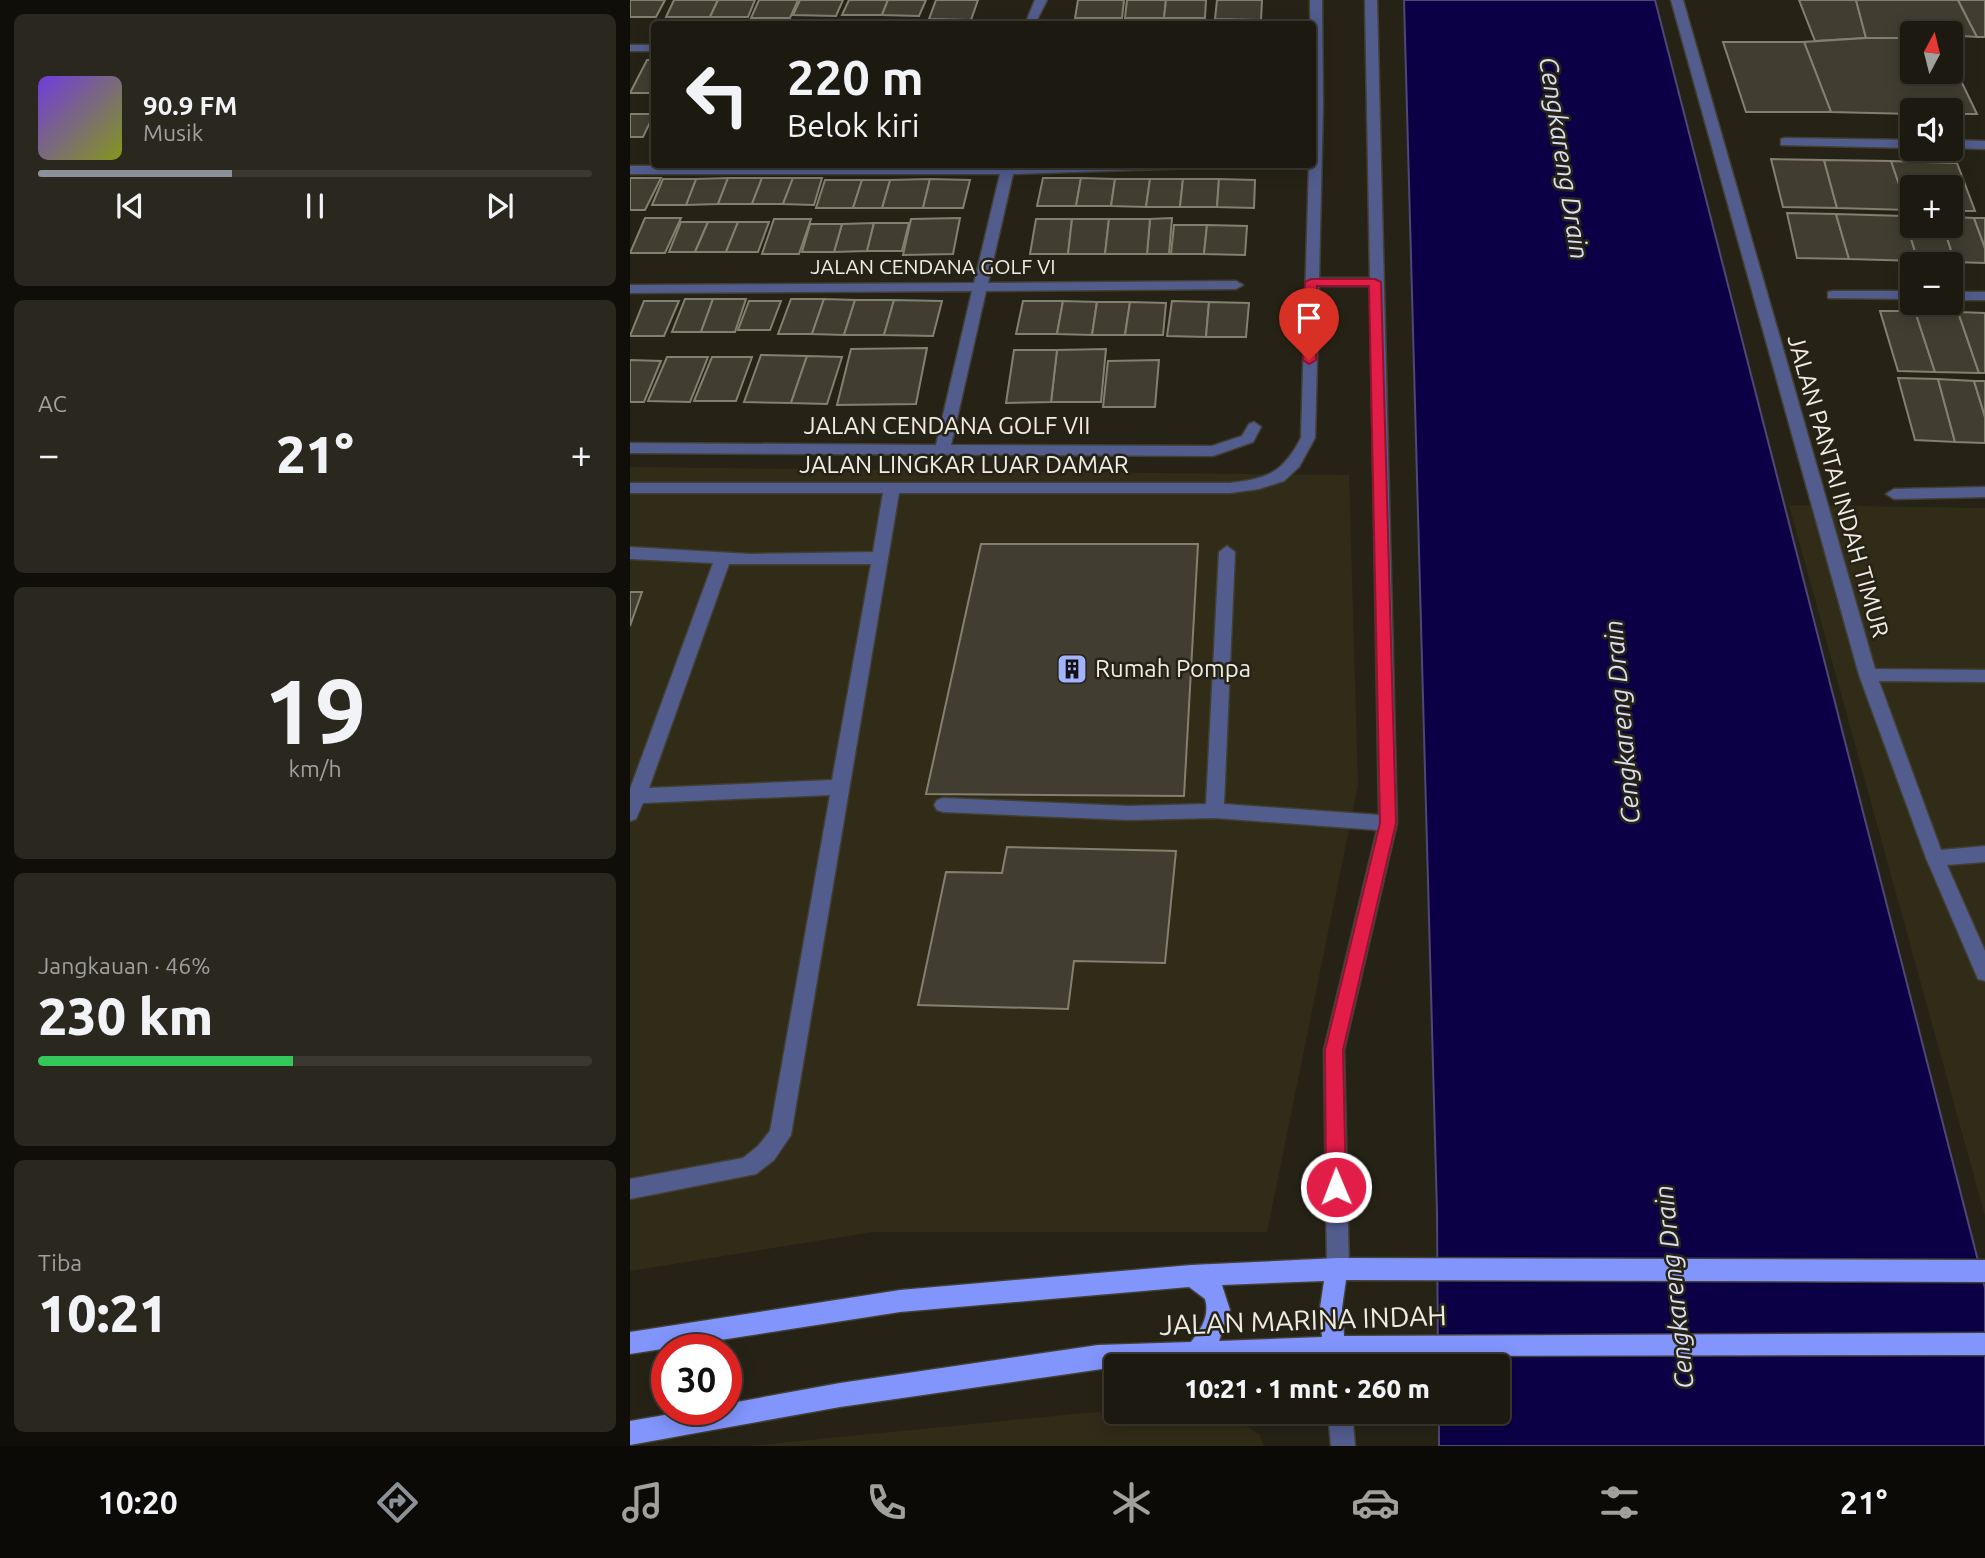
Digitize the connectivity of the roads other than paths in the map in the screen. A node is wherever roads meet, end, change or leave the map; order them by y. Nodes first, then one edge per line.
1 (1041, 0) edge
2 (1317, 0) edge
3 (1371, 0) edge
4 (1677, 0) edge
5 (1031, 21) edge
6 (1315, 21) edge
7 (630, 48) edge
8 (651, 48) edge
9 (1785, 142) dead end
10 (1900, 144) edge
11 (1963, 144) edge
12 (1985, 145) edge
13 (882, 168) edge
14 (1008, 168) edge
15 (1312, 168) edge
16 (630, 170) edge
17 (1311, 282) junction
18 (1375, 282) junction
19 (1236, 285) dead end
20 (630, 289) edge
21 (978, 289) junction
22 (1833, 295) dead end
23 (1900, 295) edge
24 (1963, 296) edge
25 (1985, 296) edge
26 (1254, 428) dead end
27 (630, 448) edge
28 (942, 449) junction
29 (630, 488) edge
30 (892, 488) junction
31 (1985, 492) edge
32 (1894, 494) dead end
33 (1227, 552) dead end
34 (630, 553) edge
35 (880, 558) junction
36 (723, 559) junction
37 (1868, 676) junction
38 (1985, 676) edge
39 (841, 787) junction
40 (633, 796) edge
41 (943, 805) dead end
42 (1215, 811) junction
43 (630, 814) edge
44 (1388, 823) junction
45 (1985, 854) edge
46 (1936, 858) junction
47 (1985, 973) edge
48 (630, 1189) edge
49 (1338, 1269) junction
50 (1985, 1271) edge
51 (1191, 1276) junction
52 (630, 1343) edge
53 (1985, 1344) edge
54 (1197, 1352) junction
55 (1253, 1354) edge
56 (1335, 1354) edge
57 (1352, 1354) edge
58 (1341, 1424) edge
59 (630, 1433) edge
60 (1343, 1446) edge

1 - 5 street
2 - 6 street
3 - 18 street
4 - 37 street, JALAN PANTAI INDAH TIMUR
7 - 8 street
9 - 10 street
11 - 12 street
13 - 16 street
14 - 21 street
15 - 17 street
17 - 18 street
17 - 30 street, JALAN LINGKAR LUAR DAMAR
18 - 44 street
19 - 21 street, JALAN CENDANA GOLF VI
20 - 21 street, JALAN CENDANA GOLF VI
21 - 28 street
22 - 23 street
24 - 25 street
26 - 28 street, JALAN CENDANA GOLF VII
27 - 28 street, JALAN CENDANA GOLF VII
29 - 30 street, JALAN LINGKAR LUAR DAMAR
30 - 35 street
31 - 32 street
33 - 42 street
34 - 36 street
35 - 36 street
35 - 39 street
36 - 40 street
37 - 38 street
37 - 46 street, JALAN PANTAI INDAH TIMUR
39 - 40 street
39 - 48 street
40 - 43 street
41 - 42 street
42 - 44 street
44 - 49 street
45 - 46 street
46 - 47 street, JALAN PANTAI INDAH TIMUR
49 - 50 main road, JALAN MARINA INDAH
49 - 51 main road, JALAN MARINA INDAH
49 - 56 main road
51 - 52 main road, JALAN MARINA INDAH
51 - 54 main road
53 - 57 main road, JALAN MARINA INDAH
54 - 55 main road, JALAN MARINA INDAH
54 - 59 main road, JALAN MARINA INDAH
58 - 60 street

